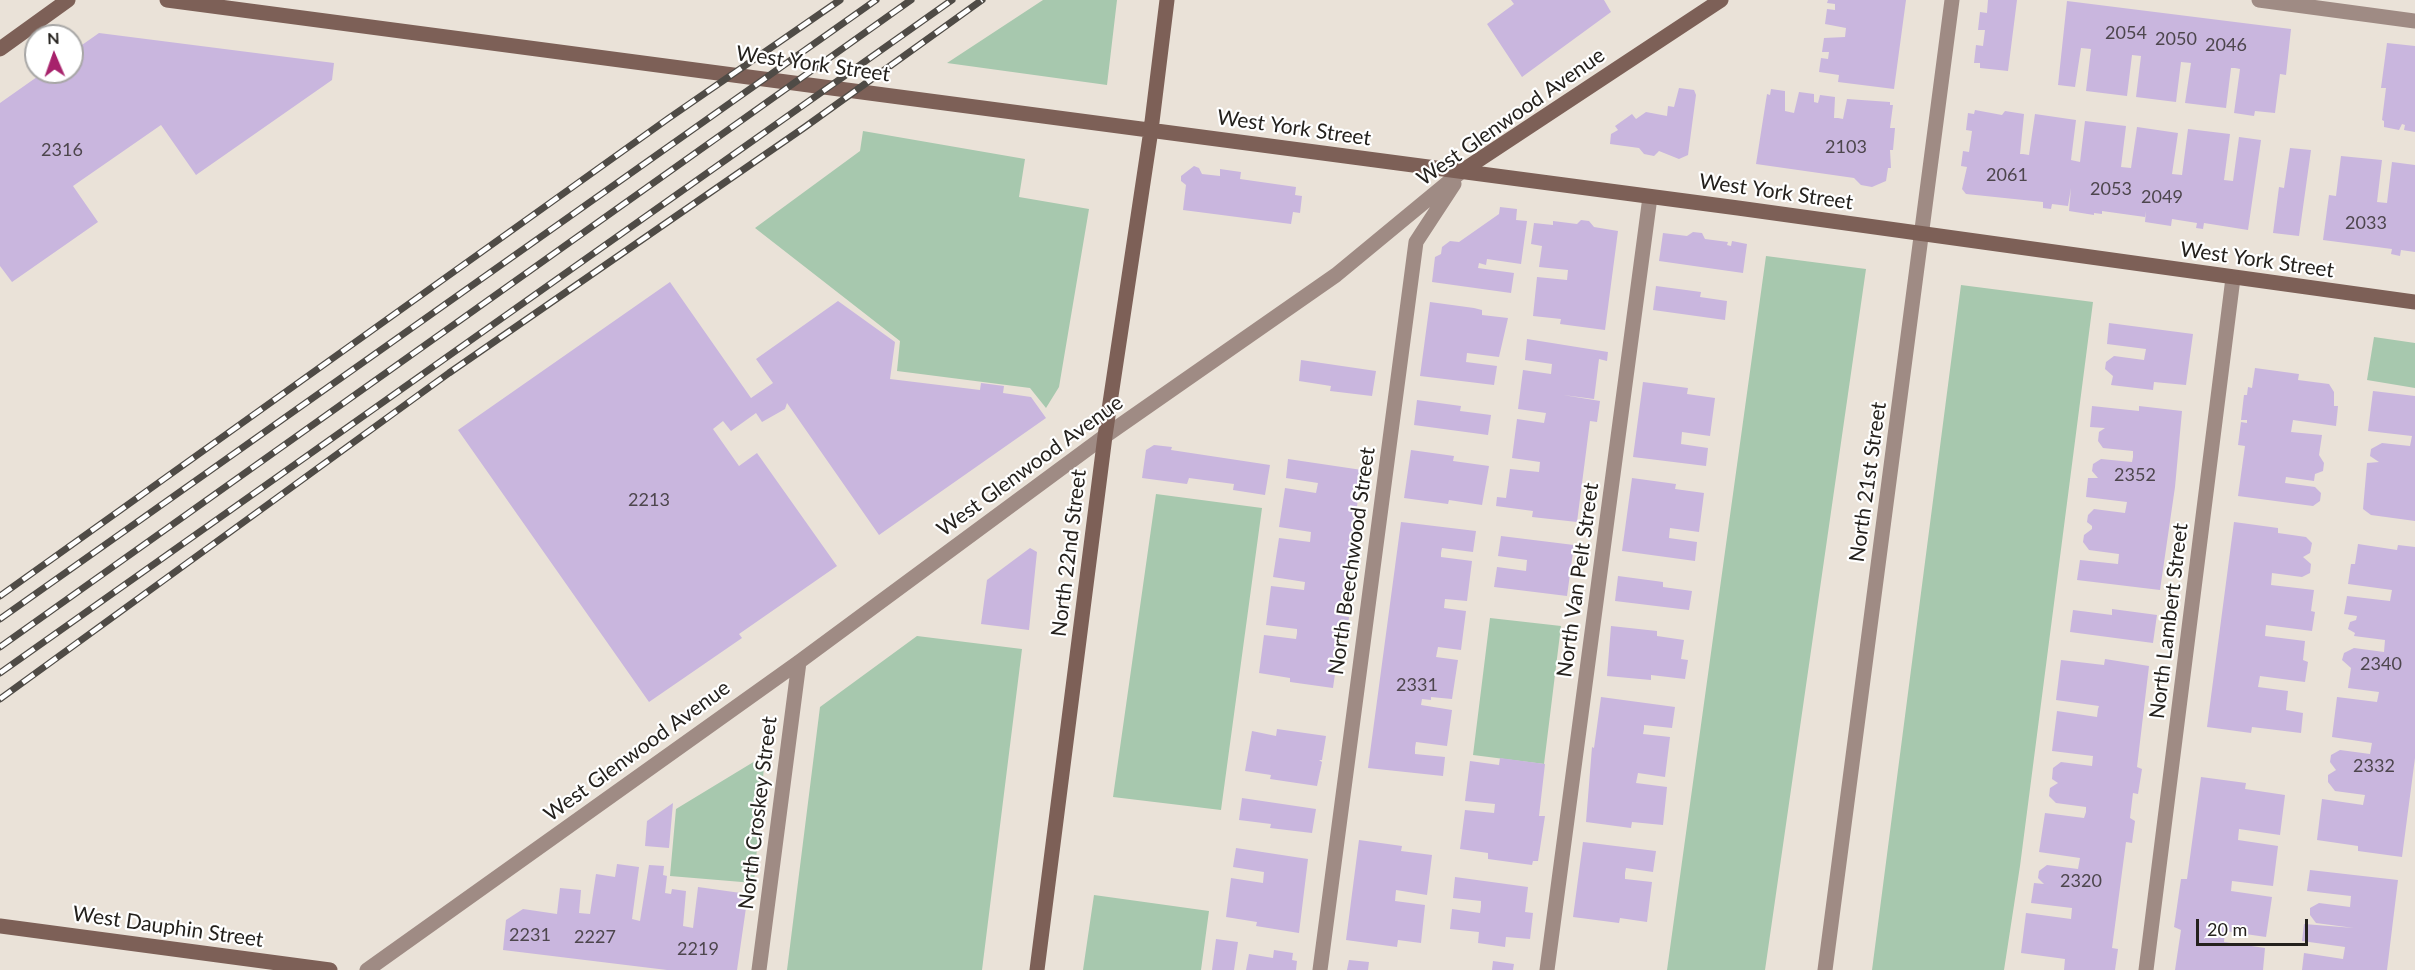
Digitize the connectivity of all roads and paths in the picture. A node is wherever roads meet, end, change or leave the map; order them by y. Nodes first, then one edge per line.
1 (68, 0) edge
2 (168, 0) edge
3 (1167, 0) edge
4 (1720, 0) edge
5 (1952, 0) edge
6 (2259, 0) edge
7 (2415, 21) edge
8 (0, 50) edge
9 (1151, 130) junction
10 (1462, 171) junction
11 (1650, 196) junction
12 (1922, 232) junction
13 (2233, 278) junction
14 (2415, 302) edge
15 (1105, 436) junction
16 (799, 662) junction
17 (0, 926) edge
18 (330, 970) edge
19 (367, 970) edge
20 (759, 970) edge
21 (1037, 970) edge
22 (1320, 970) edge
23 (1547, 970) edge
24 (1825, 970) edge
25 (2146, 970) edge

1 - 8 street
2 - 9 street, West York Street
3 - 9 street, North 22nd Street
4 - 10 street, West Glenwood Avenue
5 - 12 street, North 21st Street
6 - 7 street
9 - 10 street, West York Street
9 - 15 street, North 22nd Street
10 - 11 street, West York Street
10 - 15 street, West Glenwood Avenue
10 - 22 street, North Beechwood Street
11 - 12 street, West York Street
11 - 23 street, North Van Pelt Street
12 - 13 street, West York Street
12 - 24 street, North 21st Street
13 - 14 street, West York Street
13 - 25 street, North Lambert Street
15 - 16 street, West Glenwood Avenue
15 - 21 street, North 22nd Street
16 - 19 street, West Glenwood Avenue
16 - 20 street, North Croskey Street
17 - 18 street, West Dauphin Street

